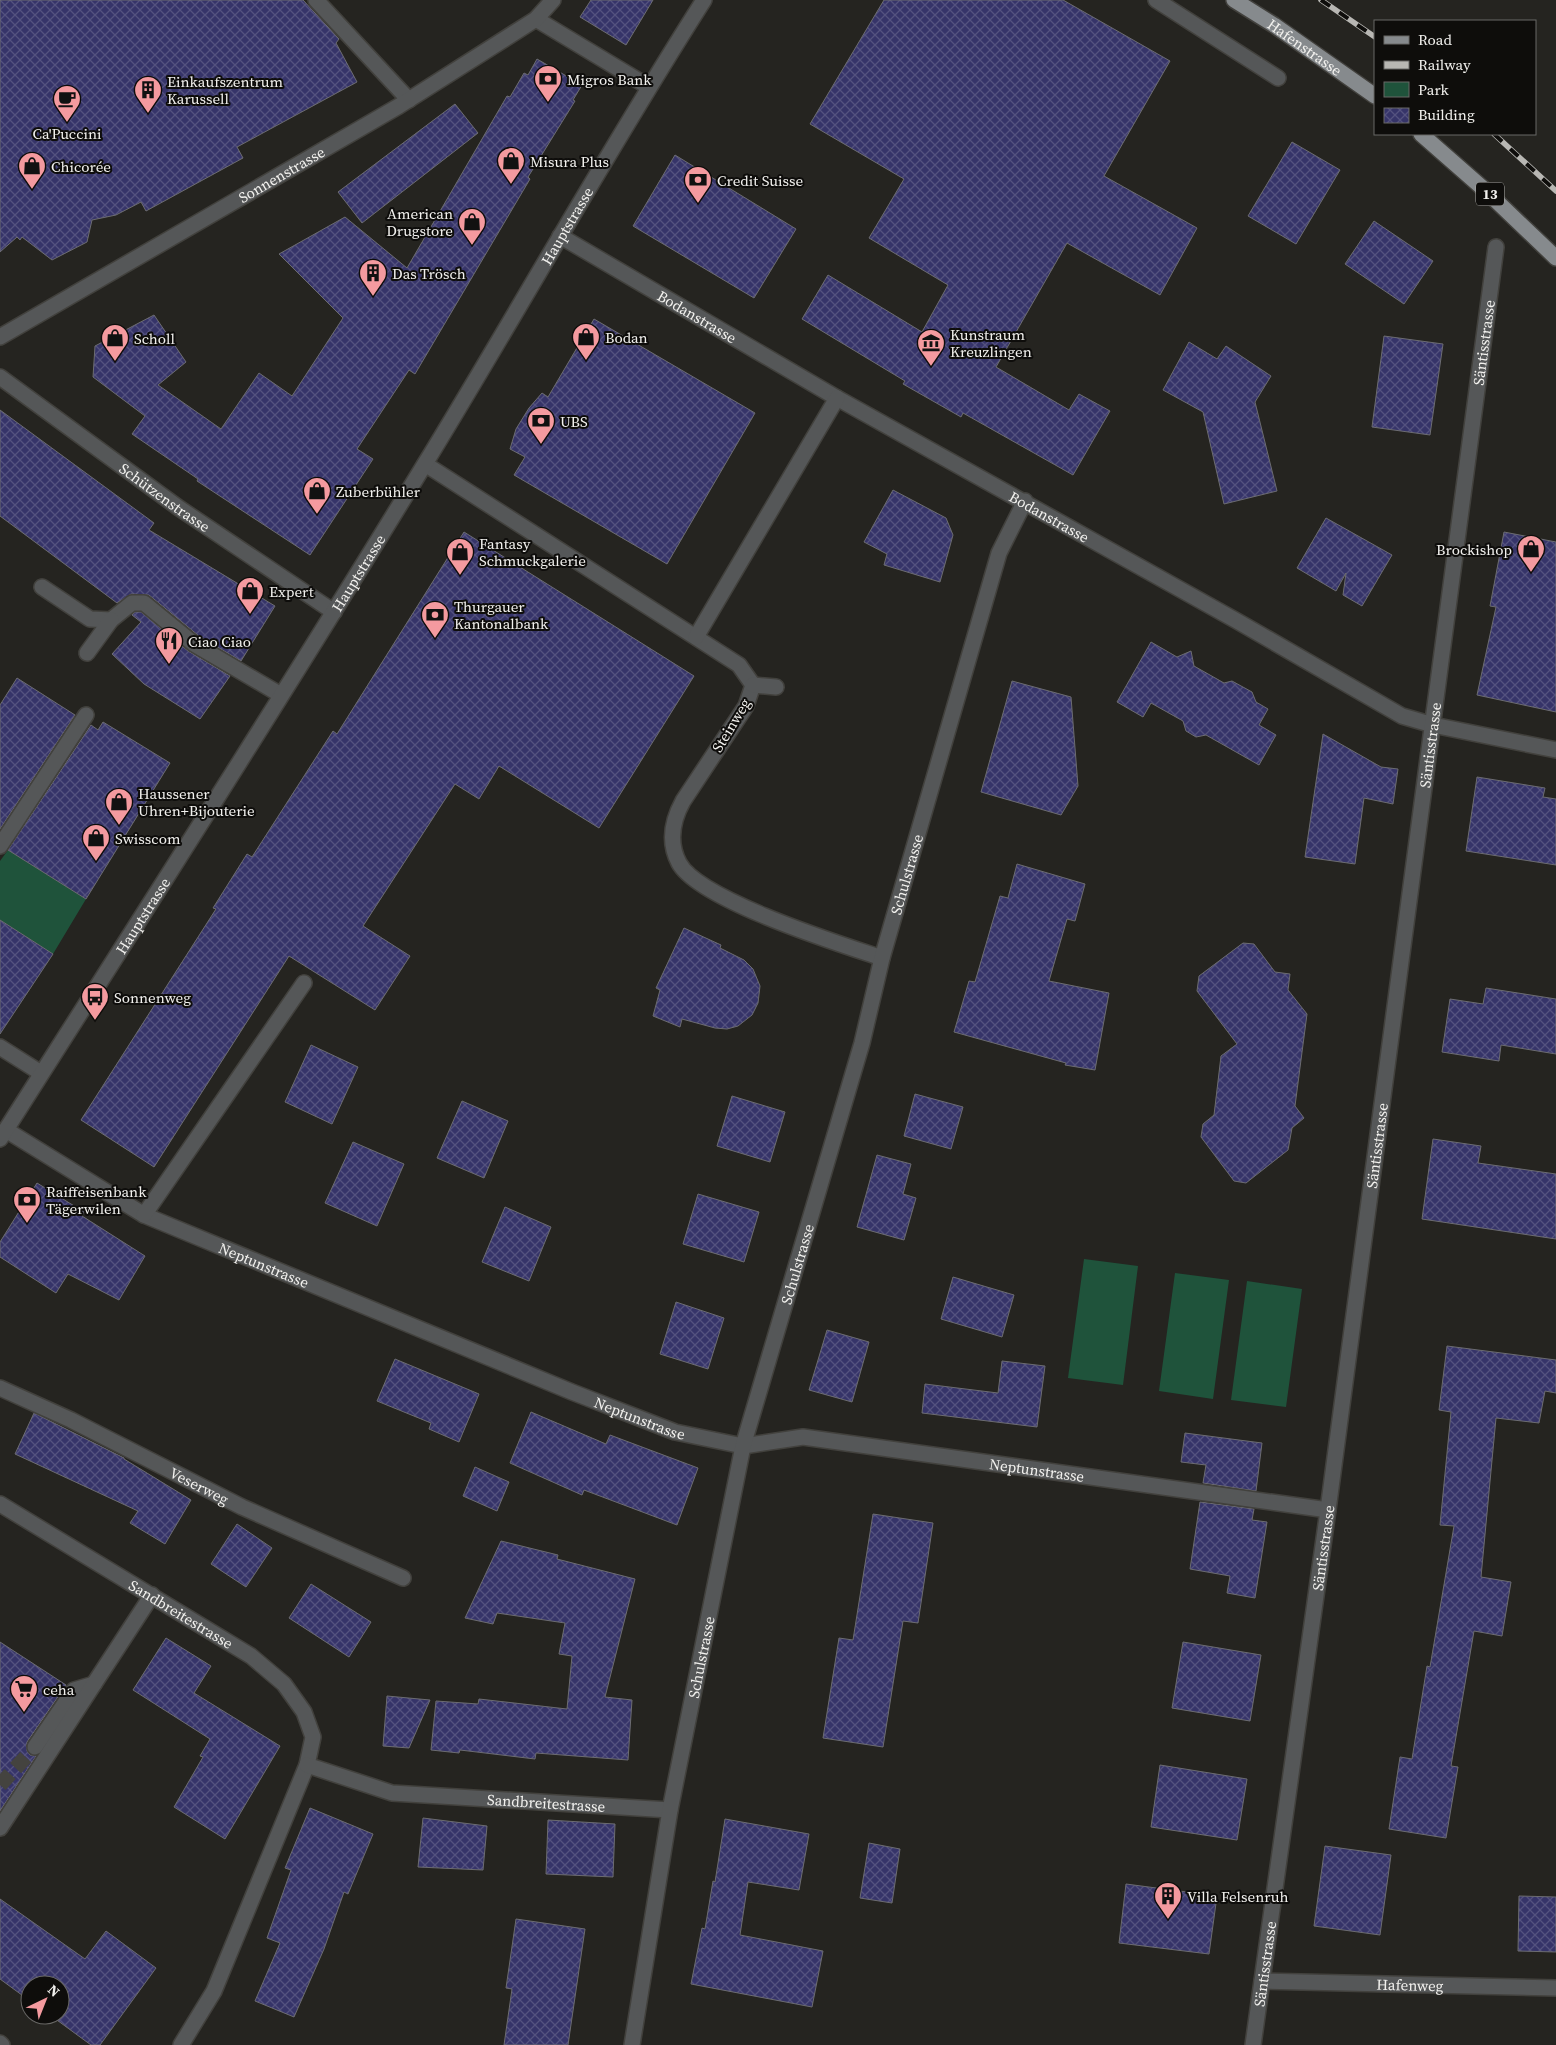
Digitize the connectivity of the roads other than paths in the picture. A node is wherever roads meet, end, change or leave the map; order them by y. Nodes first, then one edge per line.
1 (316, 0) edge
2 (553, 0) edge
3 (704, 0) edge
4 (1156, 0) edge
5 (1234, 0) edge
6 (536, 19) junction
7 (1278, 78) dead end
8 (649, 87) junction
9 (1374, 95) edge
10 (409, 100) junction
11 (1422, 135) edge
12 (560, 236) junction
13 (1496, 247) dead end
14 (1556, 258) edge
15 (0, 337) edge
16 (0, 377) edge
17 (838, 398) junction
18 (425, 464) junction
19 (1025, 501) junction
20 (42, 587) dead end
21 (334, 612) junction
22 (111, 620) junction
23 (696, 637) junction
24 (88, 653) dead end
25 (753, 685) junction
26 (776, 687) dead end
27 (281, 695) junction
28 (86, 715) dead end
29 (1433, 725) junction
30 (1556, 750) edge
31 (0, 846) edge
32 (882, 958) junction
33 (304, 983) dead end
34 (0, 1047) edge
35 (41, 1073) junction
36 (3, 1134) edge
37 (144, 1215) junction
38 (0, 1388) edge
39 (743, 1446) junction
40 (0, 1504) edge
41 (1328, 1510) junction
42 (404, 1578) dead end
43 (152, 1596) junction
44 (94, 1684) junction
45 (35, 1747) tunnel mouth
46 (307, 1765) junction
47 (670, 1810) junction
48 (0, 1828) edge
49 (1262, 1981) junction
50 (1556, 1988) edge
51 (181, 2045) edge
52 (632, 2045) edge
53 (1254, 2045) edge

1 - 10 street
2 - 6 street, Sonnenstrasse
3 - 8 street, Hauptstrasse
4 - 7 street
5 - 9 main road, Hafenstrasse
6 - 8 street
6 - 10 street, Sonnenstrasse
8 - 12 street, Hauptstrasse
10 - 15 street, Sonnenstrasse
11 - 14 main road, 13
12 - 17 street, Bodanstrasse
12 - 18 street, Hauptstrasse
13 - 29 street, Säntisstrasse
16 - 21 street, Schützenstrasse
17 - 19 street, Bodanstrasse
17 - 23 street
18 - 21 street, Hauptstrasse
18 - 23 street, Steinweg
19 - 29 street, Bodanstrasse
19 - 32 street, Schulstrasse
20 - 22 street
21 - 27 street, Hauptstrasse
22 - 24 street
22 - 27 street
23 - 25 street, Steinweg
25 - 26 street
25 - 32 street, Steinweg
27 - 35 street, Hauptstrasse
28 - 31 street
29 - 30 street, Bodanstrasse
29 - 41 street, Säntisstrasse
32 - 39 street, Schulstrasse
33 - 37 street
34 - 35 street
35 - 36 street, Hauptstrasse
36 - 37 street, Neptunstrasse
37 - 39 street, Neptunstrasse
38 - 42 street, Veserweg
39 - 41 street, Neptunstrasse
39 - 47 street, Schulstrasse
40 - 43 street, Sandbreitestrasse
41 - 49 street, Säntisstrasse
43 - 44 street
43 - 46 street, Sandbreitestrasse
44 - 45 street
44 - 48 street
46 - 47 street, Sandbreitestrasse
46 - 51 street, Sandbreitestrasse
47 - 52 street, Schulstrasse
49 - 50 street, Hafenweg
49 - 53 street, Säntisstrasse

